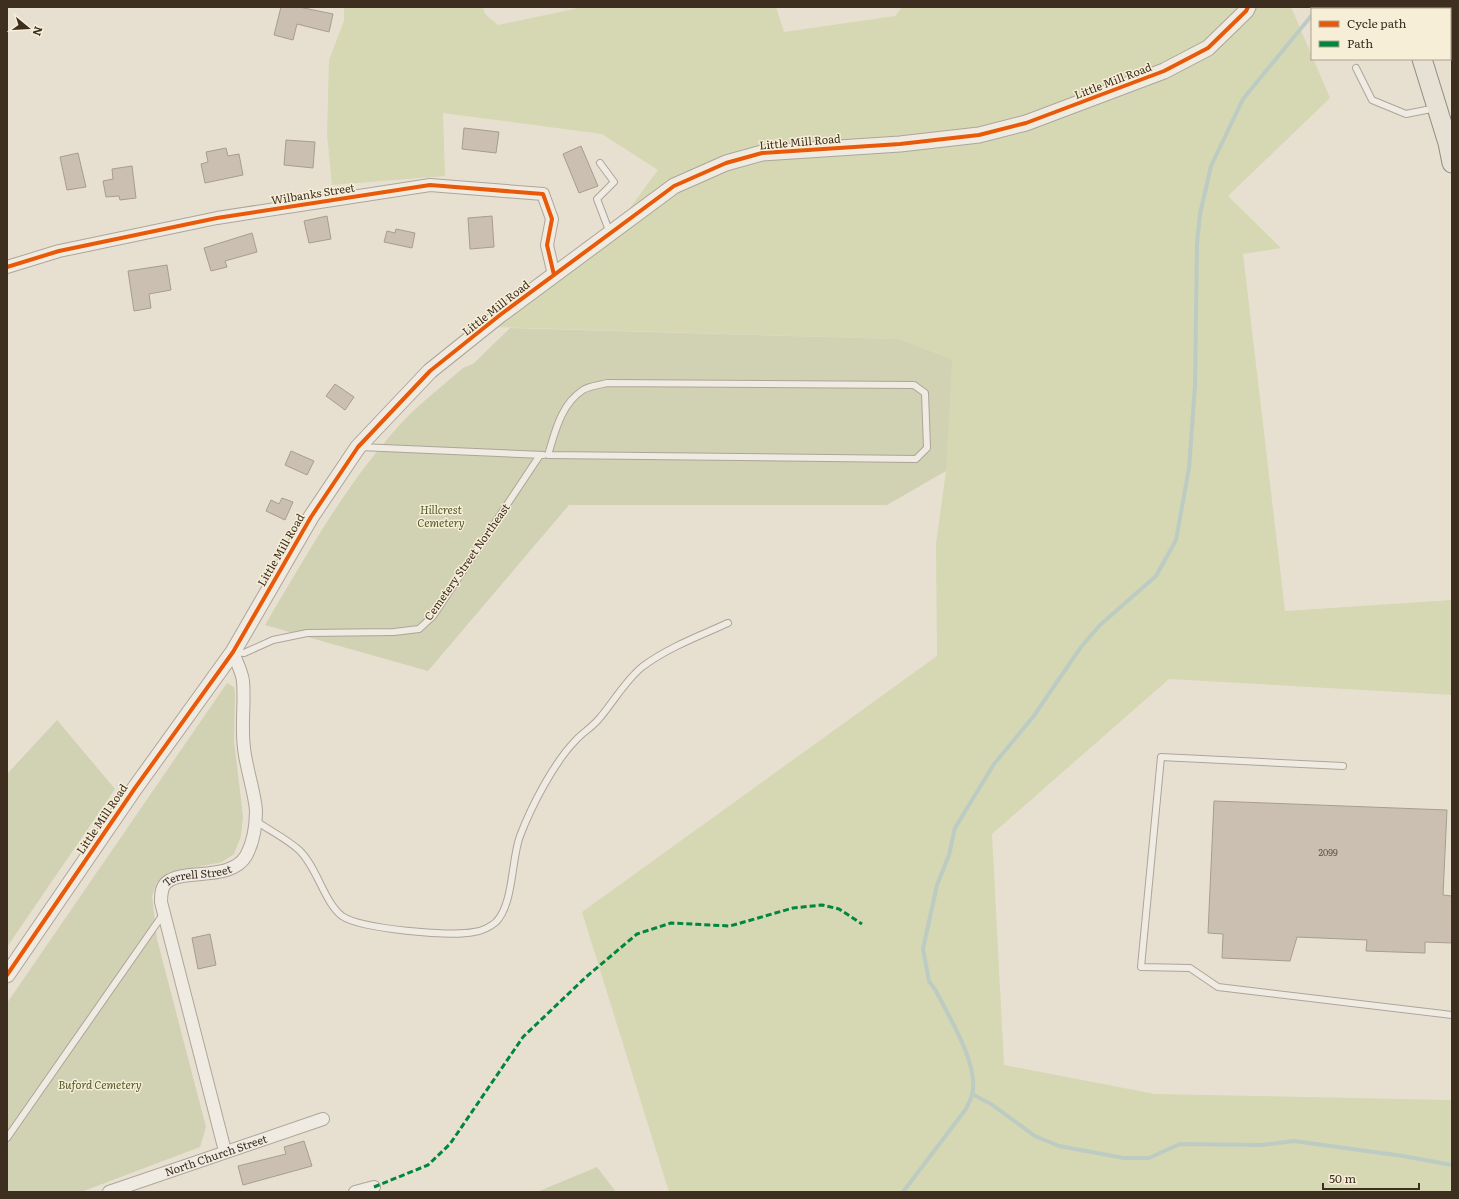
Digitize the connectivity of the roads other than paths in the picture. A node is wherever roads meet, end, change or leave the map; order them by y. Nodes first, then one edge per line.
1 (1248, 7) edge
2 (1422, 60) edge
3 (1356, 68) dead end
4 (1437, 108) junction
5 (600, 163) dead end
6 (1452, 163) edge
7 (610, 233) junction
8 (7, 267) edge
9 (554, 275) junction
10 (358, 447) junction
11 (540, 455) junction
12 (548, 455) junction
13 (728, 623) dead end
14 (233, 652) junction
15 (1343, 766) dead end
16 (256, 821) junction
17 (164, 912) junction
18 (7, 975) edge
19 (1452, 1015) edge
20 (323, 1119) dead end
21 (7, 1138) edge
22 (225, 1151) junction
23 (375, 1189) edge
24 (109, 1192) edge
25 (355, 1192) edge

1 - 7 street, Little Mill Road
2 - 4 main road
3 - 4 lane
4 - 6 main road
5 - 7 lane
7 - 9 street, Little Mill Road
8 - 9 street, Wilbanks Street
9 - 10 street, Little Mill Road
10 - 11 lane
10 - 14 street, Little Mill Road
11 - 12 lane
11 - 14 lane, Cemetery Street Northeast
12 - 12 lane
13 - 16 lane
14 - 16 street, Terrell Street
14 - 18 street, Little Mill Road
15 - 19 lane
16 - 17 street, Terrell Street
17 - 21 lane
17 - 22 street, Terrell Street
20 - 22 street, North Church Street
22 - 24 street, North Church Street
23 - 25 street

